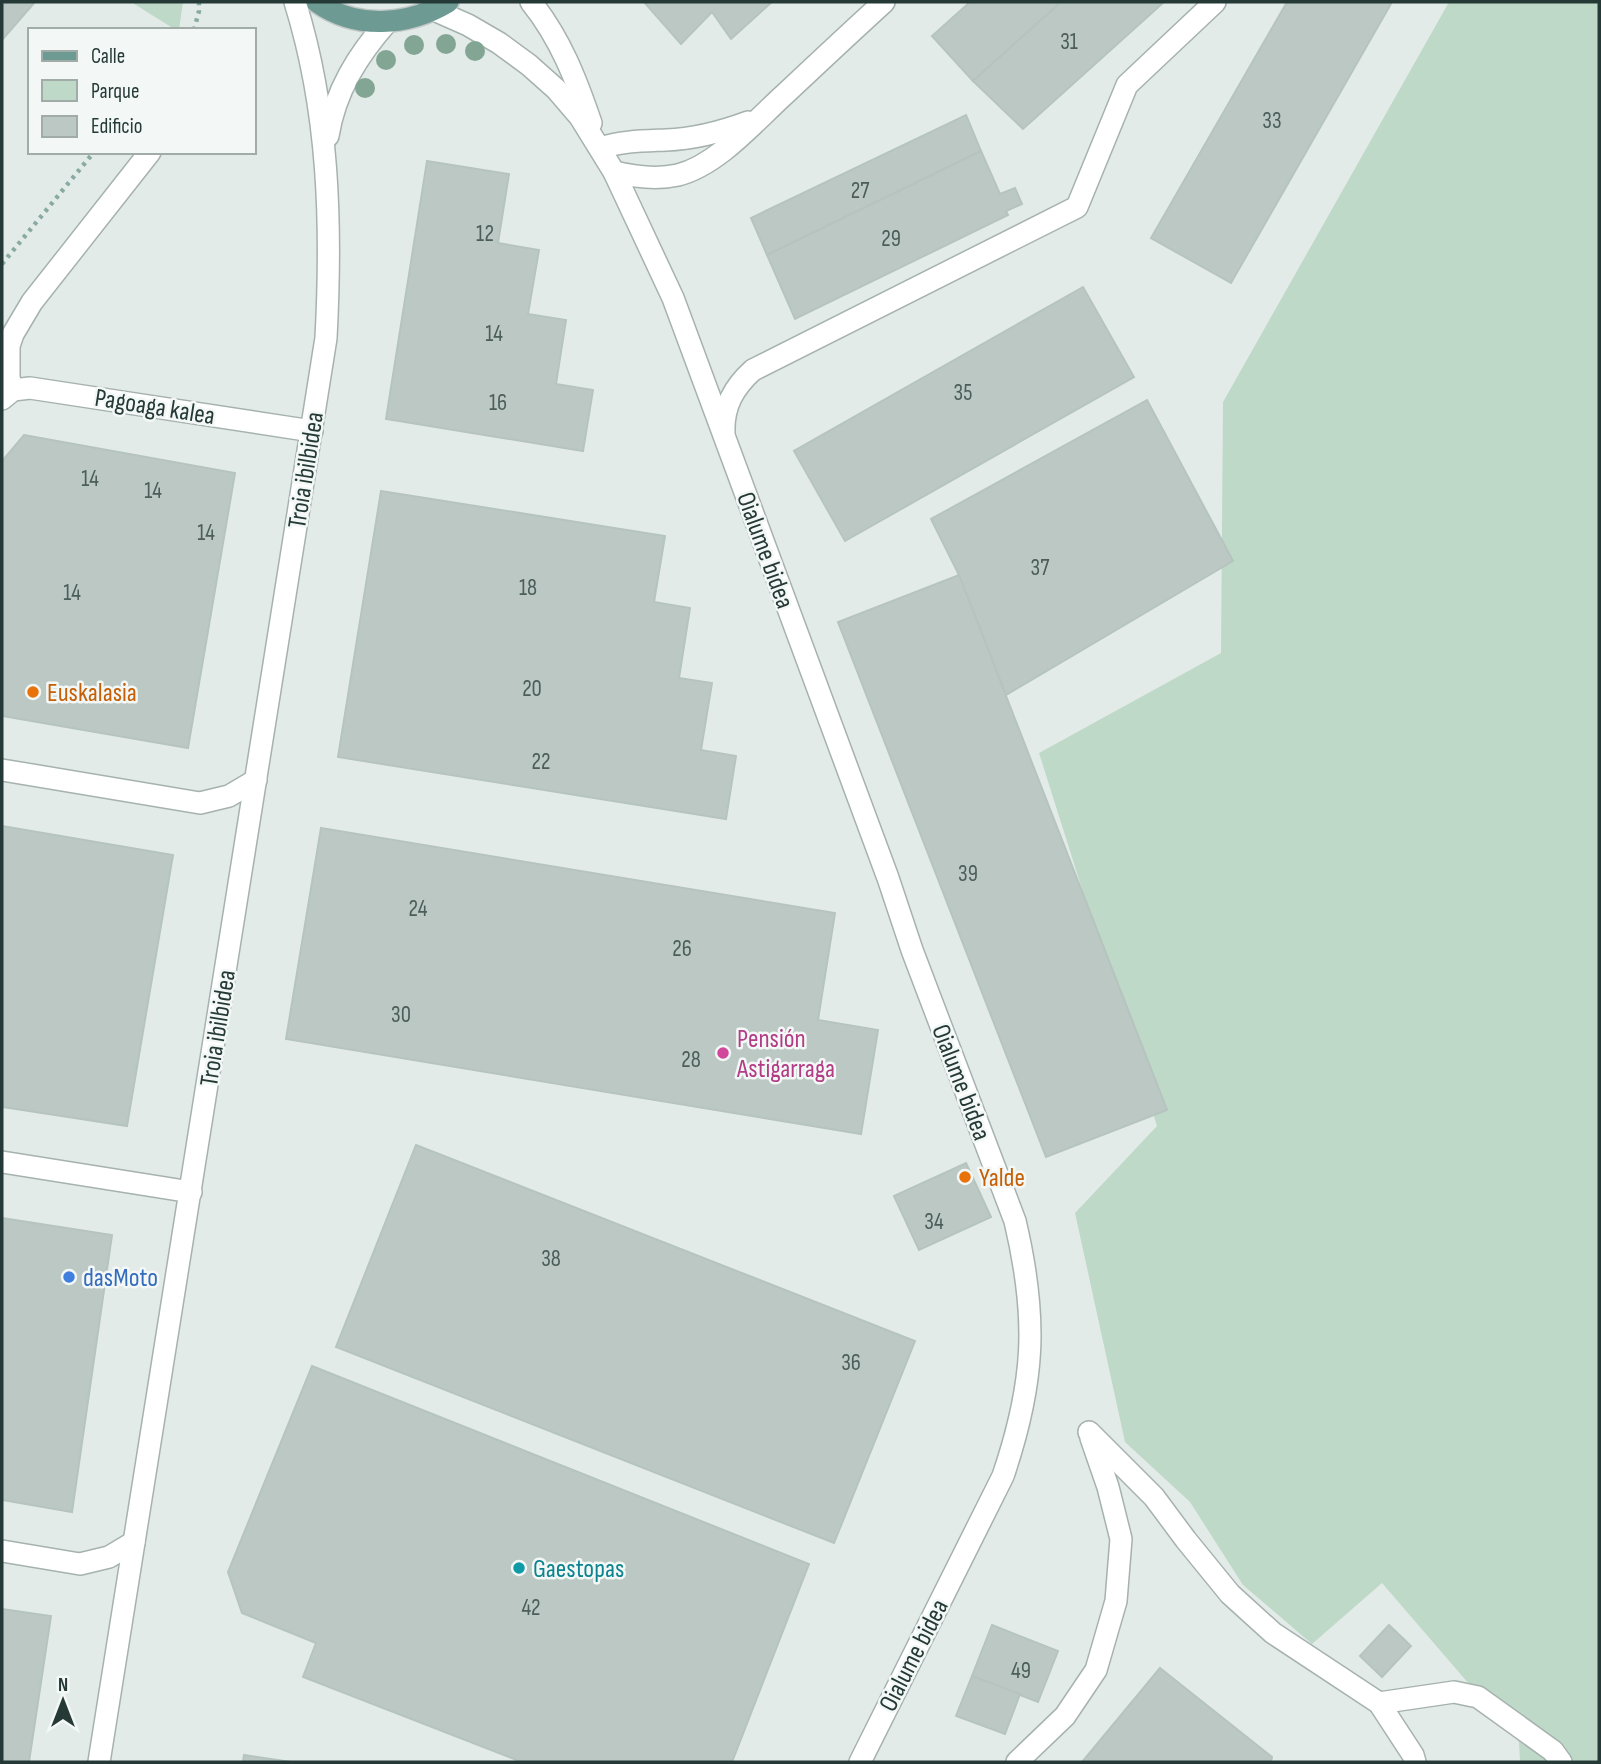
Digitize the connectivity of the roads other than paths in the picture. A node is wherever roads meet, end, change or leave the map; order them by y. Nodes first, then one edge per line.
1 (295, 2) edge
2 (317, 2) edge
3 (531, 2) edge
4 (884, 2) edge
5 (1215, 2) edge
6 (441, 6) edge
7 (387, 22) junction
8 (759, 117) junction
9 (600, 148) junction
10 (148, 154) edge
11 (326, 159) junction
12 (614, 172) junction
13 (7, 394) edge
14 (312, 431) junction
15 (724, 438) junction
16 (2, 771) edge
17 (256, 780) junction
18 (2, 1162) edge
19 (191, 1192) junction
20 (134, 1542) junction
21 (2, 1551) edge
22 (1379, 1703) junction
23 (99, 1762) edge
24 (860, 1762) edge
25 (1017, 1762) edge
26 (1415, 1762) edge
27 (1561, 1762) edge

1 - 11 street, Troia ibilbidea
2 - 7 main road
3 - 9 street, Oialume bidea
4 - 8 street
5 - 15 street, Oialume bidea
6 - 7 main road
6 - 9 street, Oialume bidea
7 - 11 street, Troia ibilbidea
8 - 9 street
8 - 12 street
9 - 12 street, Oialume bidea
10 - 13 street
11 - 14 street, Troia ibilbidea
12 - 15 street, Oialume bidea
13 - 14 street, Pagoaga kalea
14 - 17 street, Troia ibilbidea
15 - 24 street, Oialume bidea
16 - 17 street
17 - 19 street, Troia ibilbidea
18 - 19 street
19 - 20 street, Troia ibilbidea
20 - 21 street
20 - 23 street, Troia ibilbidea
22 - 25 street
22 - 26 street
22 - 27 street

